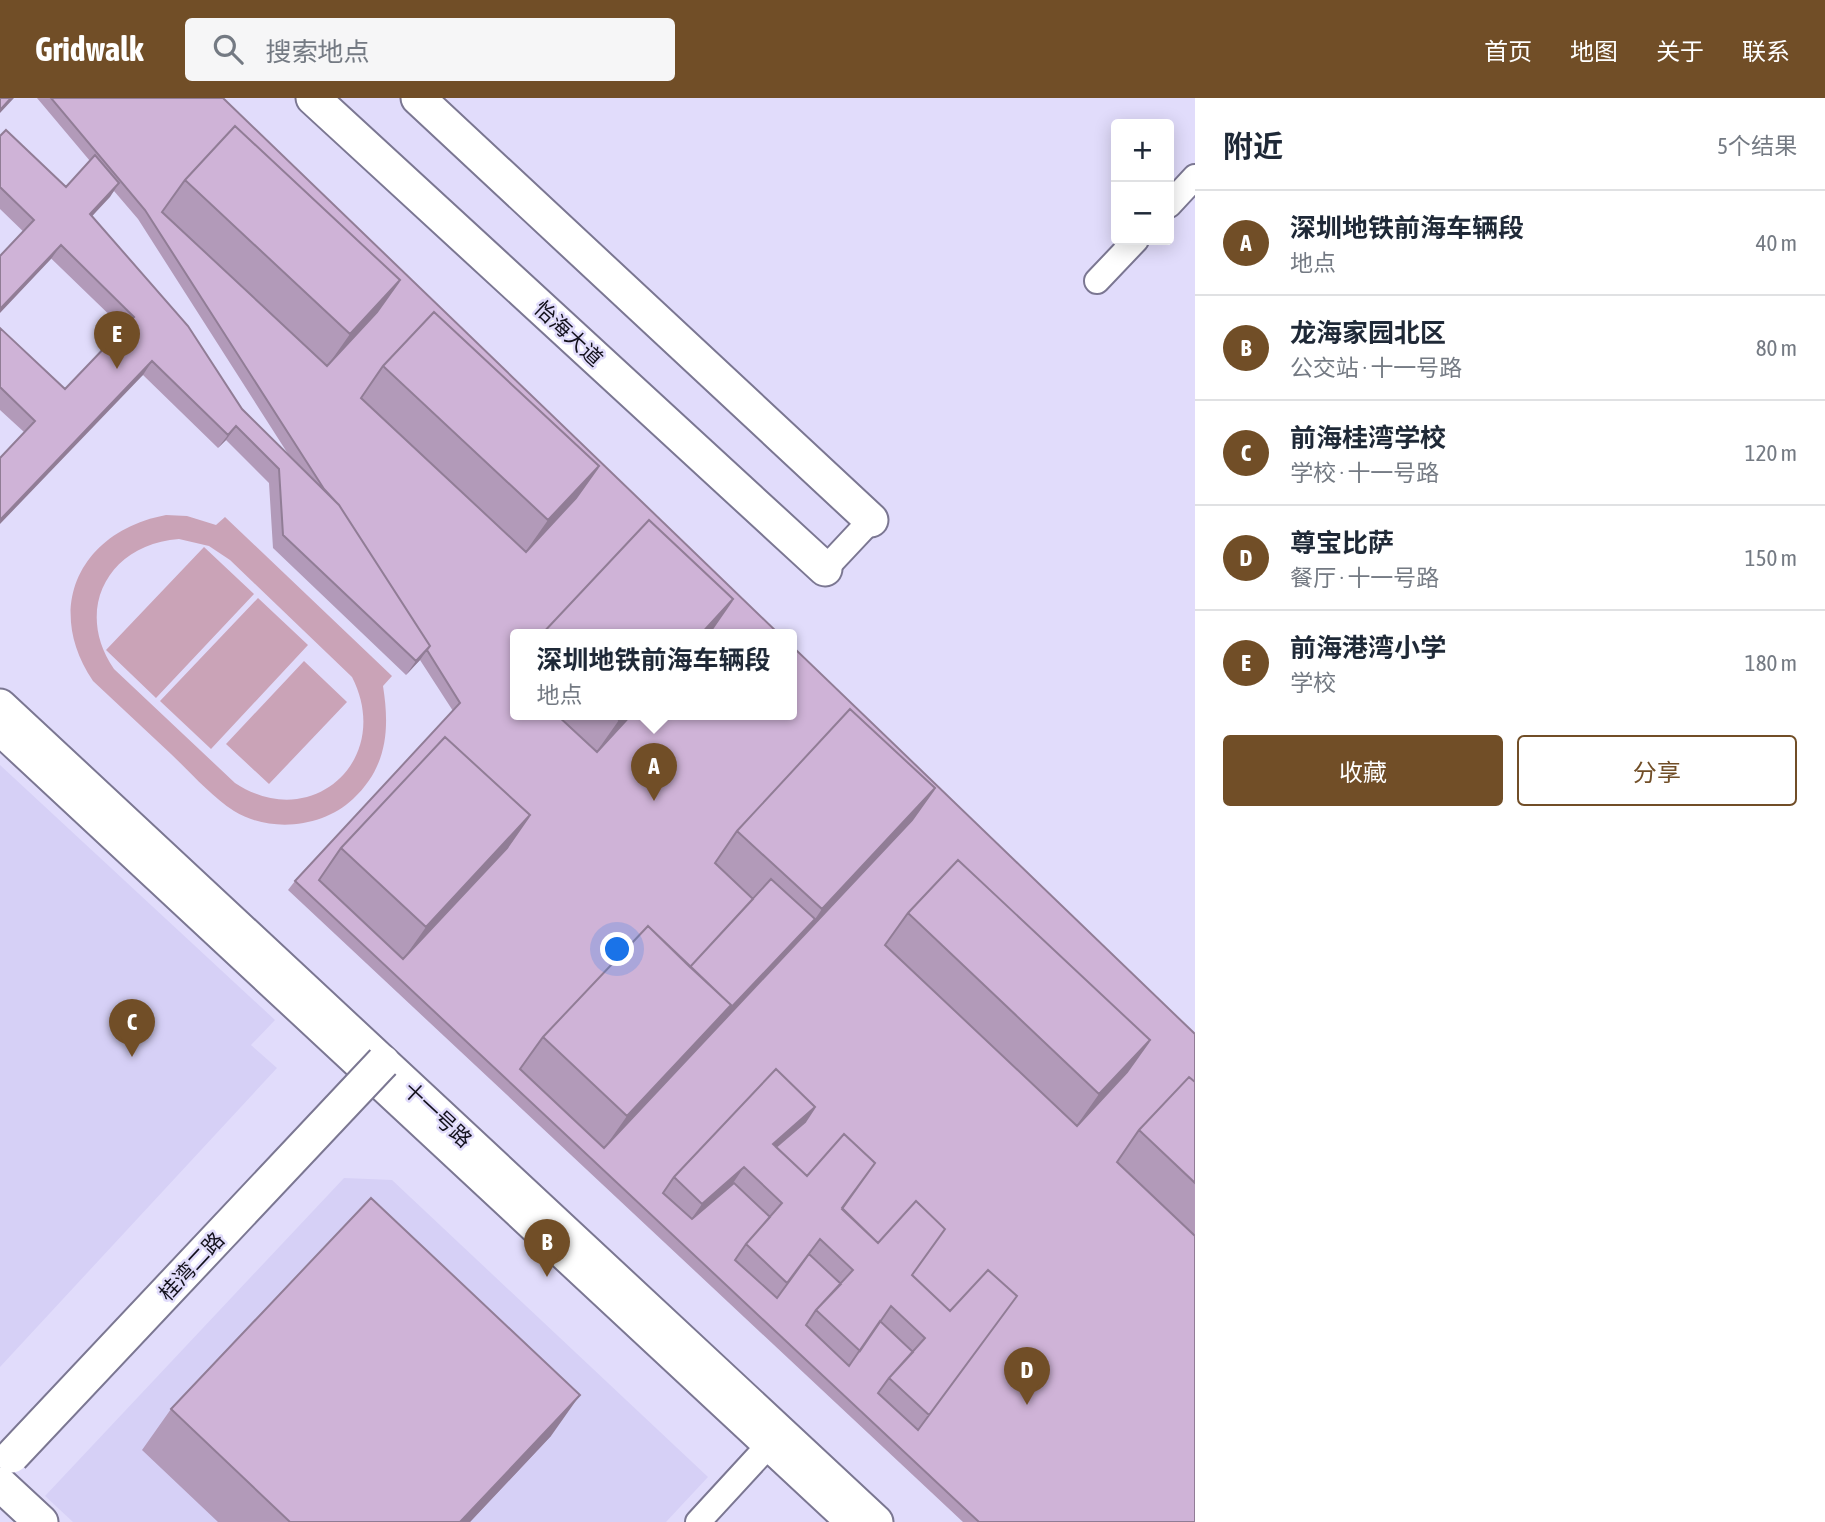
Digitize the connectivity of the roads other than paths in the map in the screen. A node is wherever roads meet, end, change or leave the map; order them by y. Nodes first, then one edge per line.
1 (313, 98) edge
2 (418, 98) edge
3 (1195, 177) edge
4 (1174, 200) edge
5 (1131, 245) edge
6 (1097, 281) dead end
7 (871, 520) joint
8 (825, 569) joint
9 (0, 706) edge
10 (0, 734) edge
11 (383, 1062) junction
12 (767, 1447) junction
13 (4, 1470) edge
14 (41, 1522) edge
15 (698, 1522) edge
16 (847, 1522) edge
17 (876, 1522) edge

1 - 8 street, 怡海大道
2 - 7 street
3 - 4 street
5 - 6 street
7 - 8 street
9 - 11 street, 十一号路
10 - 12 street
11 - 13 street, 桂湾二路, bridge
11 - 17 street, 十一号路
12 - 15 street
12 - 16 street
13 - 14 street

